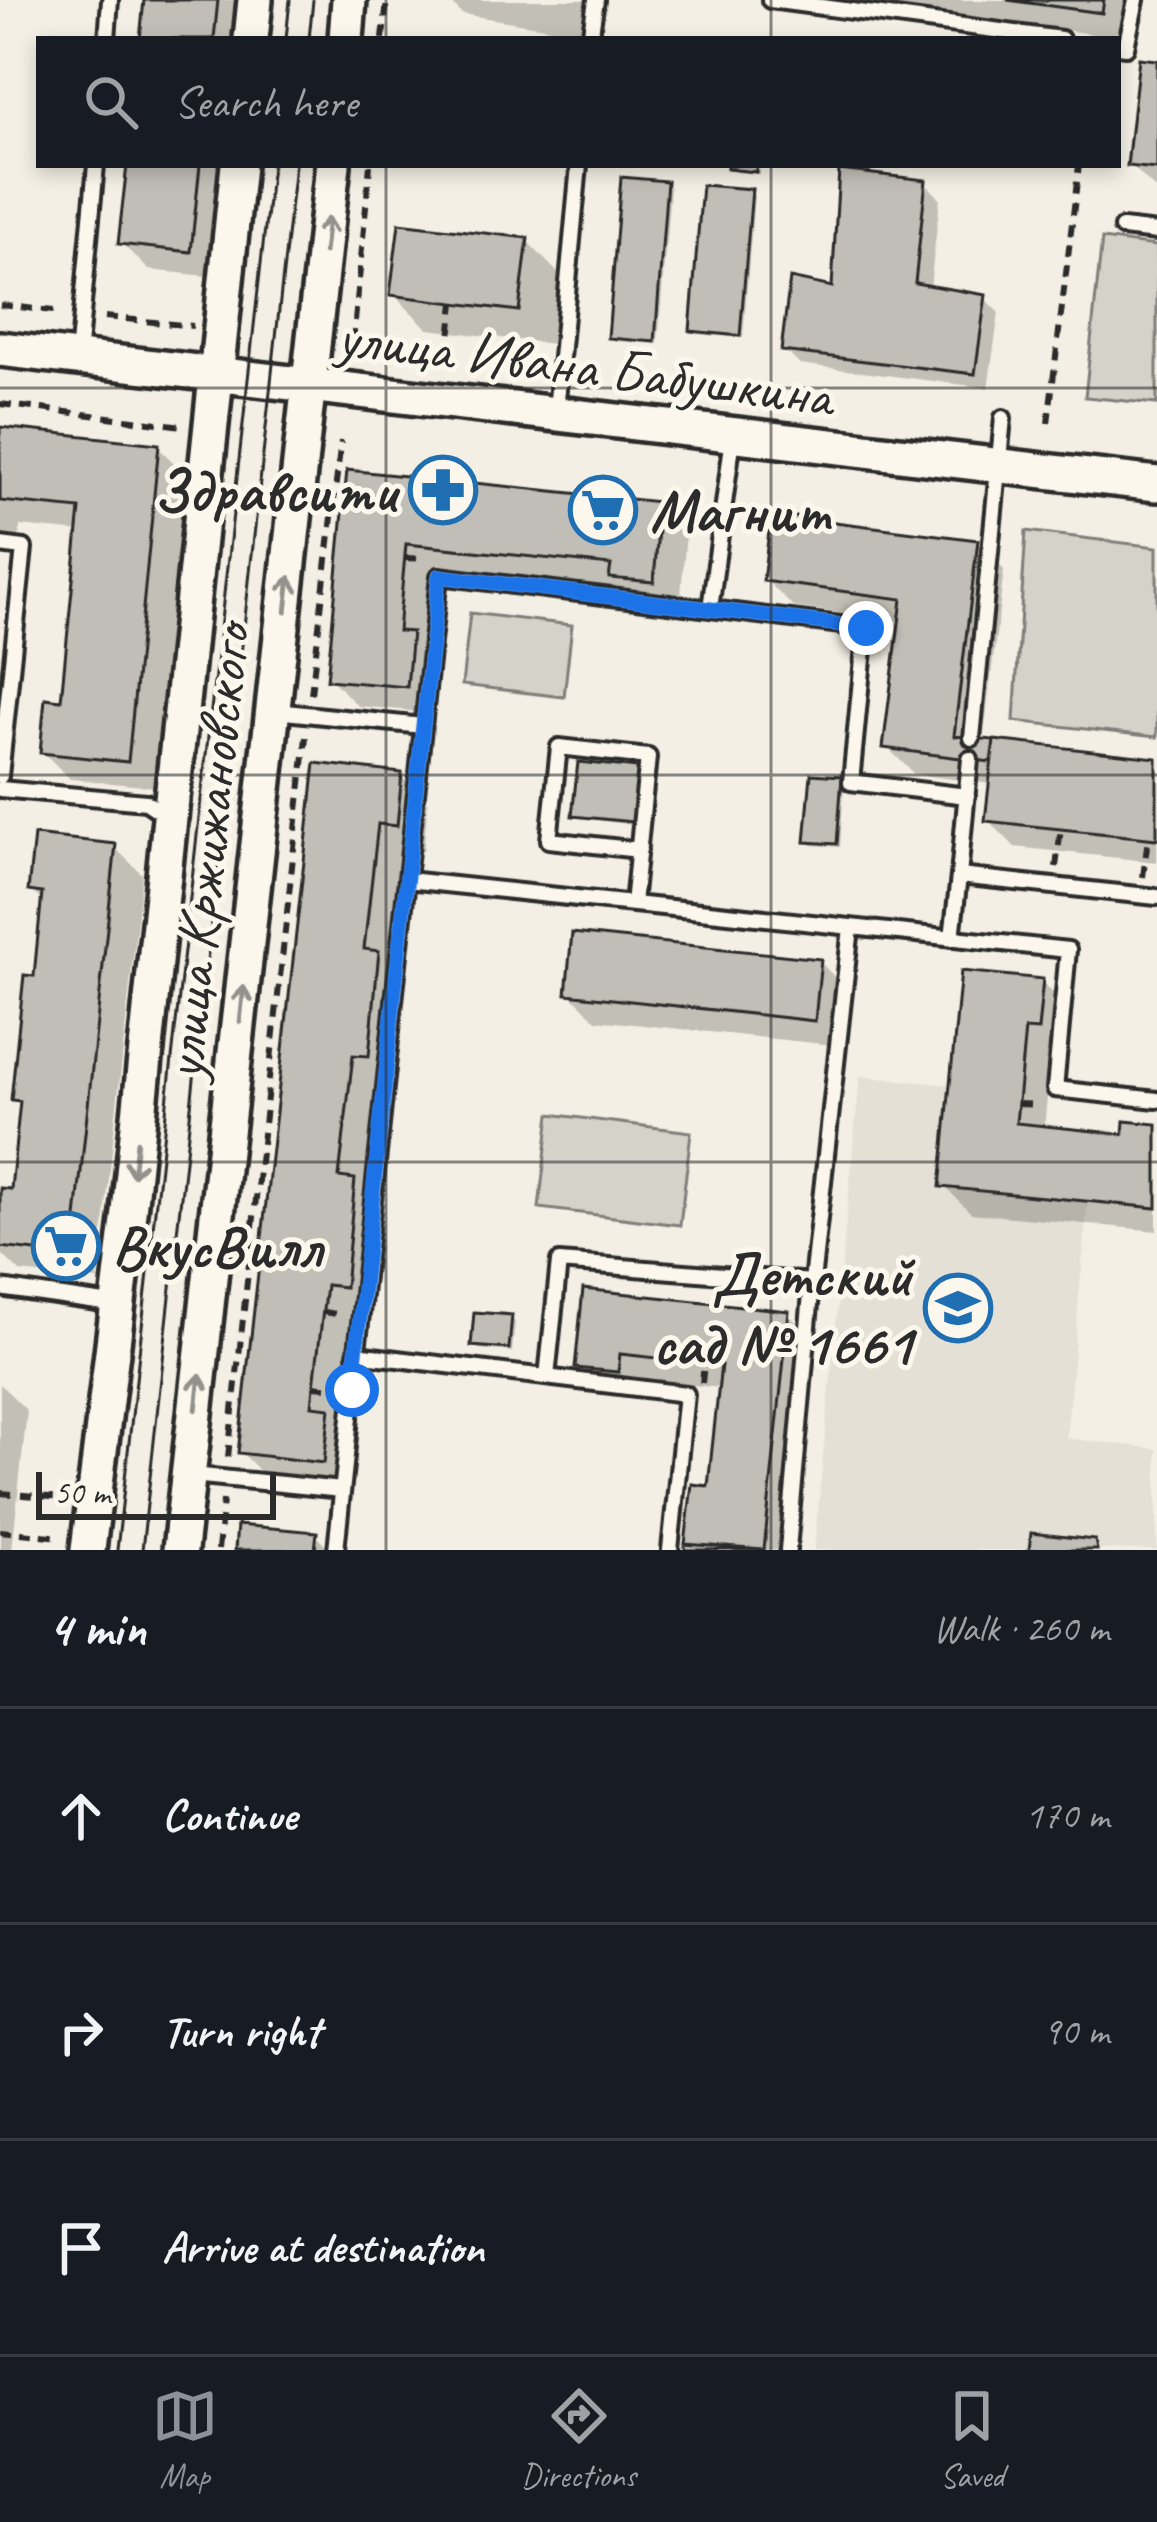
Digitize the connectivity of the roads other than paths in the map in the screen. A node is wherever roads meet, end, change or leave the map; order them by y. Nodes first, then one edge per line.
1 (110, 0) edge
2 (255, 0) edge
3 (350, 0) edge
4 (596, 0) edge
5 (770, 0) edge
6 (1136, 0) edge
7 (106, 36) edge
8 (251, 36) edge
9 (346, 36) edge
10 (590, 36) edge
11 (1039, 36) edge
12 (1121, 46) edge
13 (95, 168) edge
14 (238, 168) edge
15 (333, 168) edge
16 (579, 168) edge
17 (1122, 228) dead end
18 (1157, 232) edge
19 (0, 349) edge
20 (78, 358) junction
21 (218, 374) junction
22 (310, 388) junction
23 (556, 416) junction
24 (1003, 418) dead end
25 (733, 437) junction
26 (998, 468) junction
27 (1157, 484) edge
28 (0, 545) edge
29 (710, 609) junction
30 (292, 712) junction
31 (423, 726) junction
32 (972, 738) dead end
33 (970, 759) dead end
34 (0, 776) edge
35 (0, 790) edge
36 (967, 796) junction
37 (170, 818) junction
38 (639, 850) junction
39 (959, 876) junction
40 (407, 880) junction
41 (1149, 896) edge
42 (633, 904) junction
43 (851, 927) junction
44 (952, 938) junction
45 (1157, 1100) edge
46 (812, 1282) junction
47 (0, 1288) edge
48 (118, 1304) junction
49 (356, 1354) junction
50 (547, 1377) junction
51 (189, 1474) junction
52 (342, 1490) junction
53 (79, 1544) edge
54 (180, 1550) edge
55 (336, 1550) edge
56 (670, 1550) edge
57 (788, 1550) edge

1 - 7 lane
2 - 8 street
3 - 9 street
4 - 10 lane
5 - 11 lane
6 - 12 lane
13 - 20 lane
14 - 21 street, улица Кржижановского
22 -> 15 street, улица Кржижановского
16 - 23 lane
17 - 18 lane
19 - 20 street, улица Ивана Бабушкина
20 - 21 street, улица Ивана Бабушкина
21 - 22 street, улица Ивана Бабушкина
21 - 37 street, улица Кржижановского
22 - 23 street, улица Ивана Бабушкина
30 -> 22 street, улица Кржижановского
23 - 25 street, улица Ивана Бабушкина
24 - 26 lane
25 - 26 street, улица Ивана Бабушкина
25 - 29 lane
26 - 27 street, улица Ивана Бабушкина
26 - 32 lane
28 - 34 lane
29 - 31 lane
29 - 36 lane
30 - 31 lane
51 -> 30 street, улица Кржижановского
31 - 40 lane
33 - 36 lane
35 - 37 lane
36 - 39 lane
37 -> 48 street, улица Кржижановского
38 - 38 lane
38 - 42 lane
39 - 41 lane
39 - 44 lane
40 - 42 lane
40 - 49 lane
42 - 43 lane
43 - 44 lane
43 - 46 lane
44 - 45 lane
46 - 50 lane
46 - 57 lane
47 - 48 lane
48 - 53 street, улица Кржижановского
49 - 50 lane
49 - 52 lane
50 - 56 lane
51 - 52 lane
51 - 54 street, улица Кржижановского
52 - 55 lane

